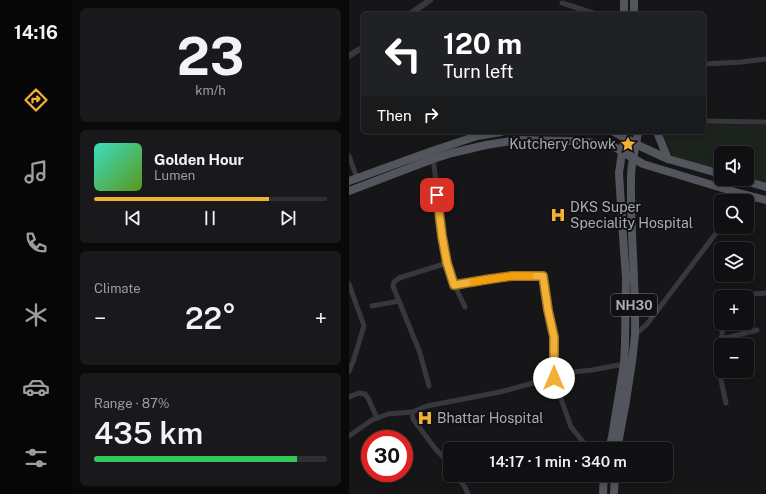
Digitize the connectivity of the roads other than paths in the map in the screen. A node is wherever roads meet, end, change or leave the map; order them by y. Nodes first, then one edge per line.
1 (430, 0) edge
2 (624, 0) edge
3 (634, 0) edge
4 (562, 3) dead end
5 (413, 12) edge
6 (590, 12) edge
7 (625, 12) edge
8 (634, 12) edge
9 (361, 48) edge
10 (349, 56) edge
11 (766, 59) edge
12 (706, 64) edge
13 (706, 121) edge
14 (766, 122) edge
15 (489, 134) edge
16 (638, 134) edge
17 (658, 134) edge
18 (625, 135) edge
19 (636, 144) junction
20 (622, 152) junction
21 (433, 155) junction
22 (349, 156) edge
23 (633, 159) junction
24 (668, 159) junction
25 (714, 172) edge
26 (353, 180) edge
27 (754, 184) edge
28 (766, 187) edge
29 (349, 191) edge
30 (742, 194) edge
31 (754, 197) edge
32 (766, 200) edge
33 (715, 234) edge
34 (447, 263) junction
35 (349, 284) edge
36 (454, 285) junction
37 (766, 293) edge
38 (754, 294) edge
39 (399, 301) junction
40 (372, 306) dead end
41 (465, 307) dead end
42 (630, 326) junction
43 (722, 330) edge
44 (757, 330) dead end
45 (635, 335) junction
46 (721, 338) edge
47 (730, 338) edge
48 (624, 364) junction
49 (349, 371) edge
50 (554, 375) junction
51 (721, 378) edge
52 (429, 386) dead end
53 (349, 397) edge
54 (726, 403) dead end
55 (412, 412) junction
56 (377, 418) junction
57 (349, 436) edge
58 (583, 442) edge
59 (611, 442) edge
60 (618, 442) edge
61 (443, 457) edge
62 (461, 482) edge
63 (604, 482) edge
64 (615, 482) edge
65 (469, 494) edge
66 (603, 494) edge
67 (614, 494) edge

1 - 5 street
2 - 7 main road
3 - 8 main road
4 - 6 street
9 - 10 street
11 - 12 street
13 - 14 street
15 - 21 main road
16 - 19 main road, NH30
17 - 24 main road
18 - 19 main road
18 - 20 main road, NH30
19 - 23 main road, NH30
19 - 24 main road
20 - 21 main road
20 - 23 main road
20 - 42 main road, NH30
21 - 26 main road
21 - 29 main road
21 - 34 street
22 - 26 street
23 - 30 main road
23 - 42 main road, NH30
24 - 25 main road
27 - 28 main road
31 - 32 main road
33 - 45 street
34 - 36 street
34 - 39 street
35 - 49 street
36 - 41 street
36 - 50 street
37 - 38 street
39 - 40 street
39 - 52 street
42 - 45 main road, NH30
42 - 48 main road, NH30
43 - 46 street
44 - 47 street
45 - 60 main road, NH30
48 - 50 street
48 - 59 main road, NH30
50 - 55 street
50 - 58 street
51 - 54 street
53 - 56 street
55 - 56 street
55 - 61 street
56 - 57 street
62 - 65 street
63 - 66 main road
64 - 67 main road

